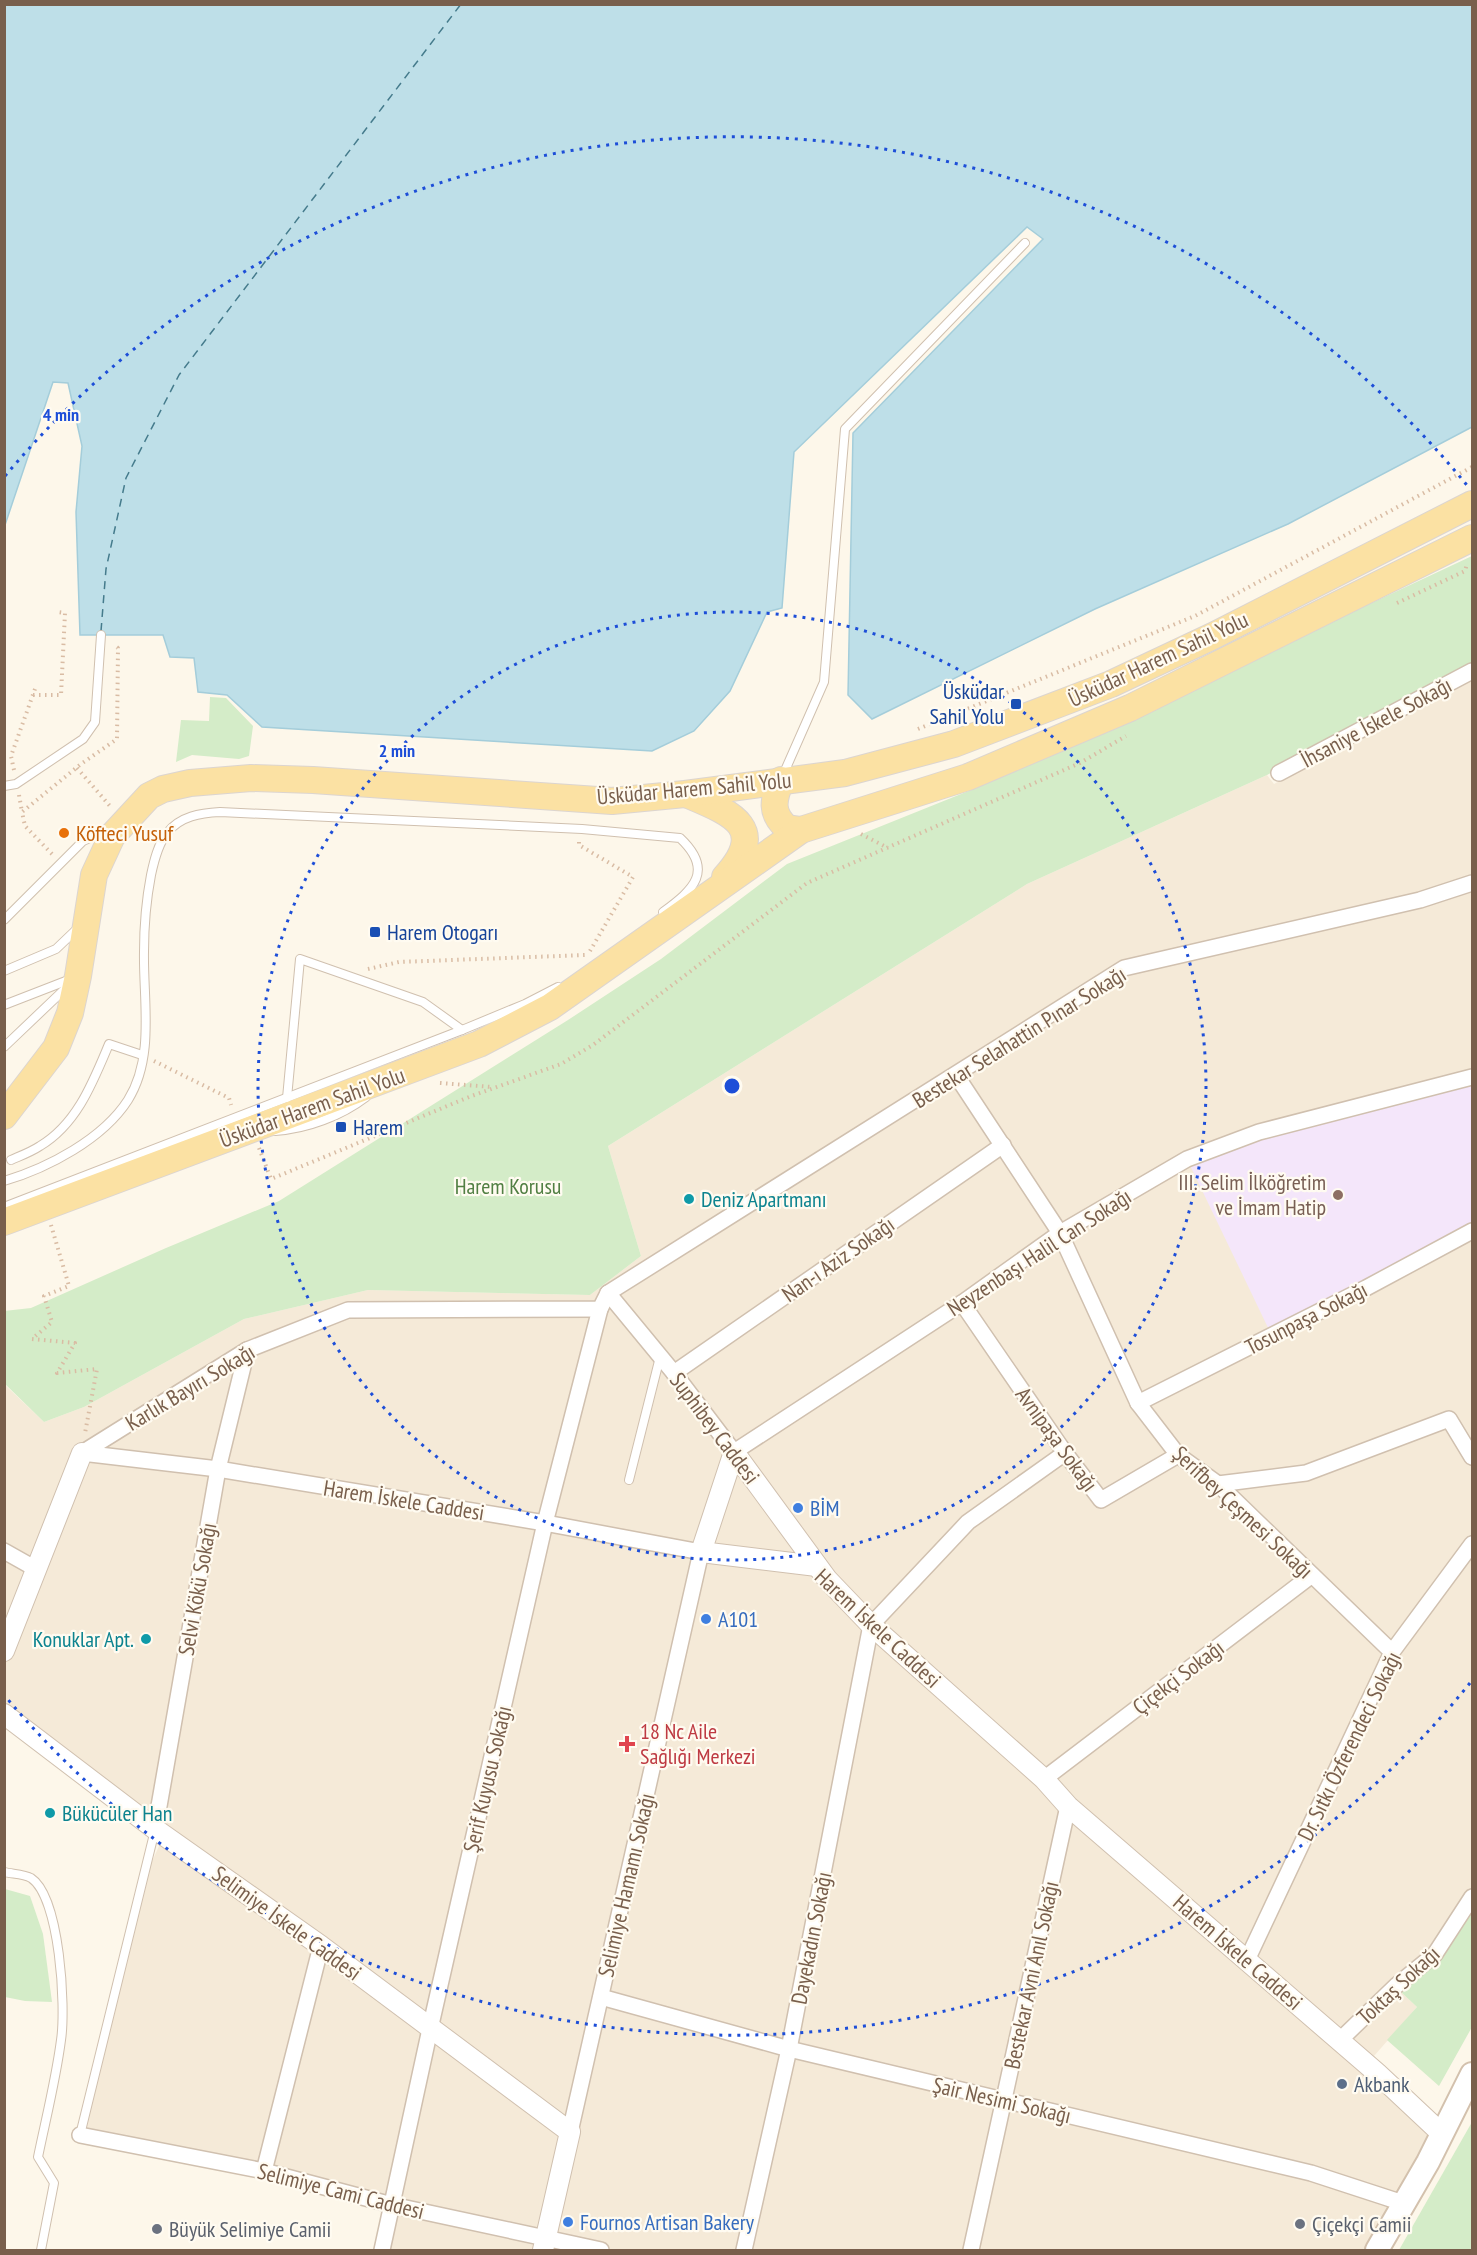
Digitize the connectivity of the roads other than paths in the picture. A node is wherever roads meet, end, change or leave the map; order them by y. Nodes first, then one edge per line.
1 (1025, 243) dead end
2 (1473, 504) edge
3 (1471, 549) edge
4 (101, 635) dead end
5 (1473, 671) edge
6 (1279, 773) dead end
7 (781, 780) junction
8 (4, 786) edge
9 (685, 794) junction
10 (119, 815) junction
11 (801, 830) junction
12 (1473, 883) edge
13 (713, 891) junction
14 (657, 916) dead end
15 (4, 920) edge
16 (86, 921) junction
17 (4, 971) edge
18 (78, 976) junction
19 (561, 986) dead end
20 (4, 1005) edge
21 (462, 1030) junction
22 (4, 1047) edge
23 (142, 1055) junction
24 (956, 1075) junction
25 (1473, 1077) edge
26 (287, 1098) junction
27 (4, 1116) edge
28 (1002, 1145) junction
29 (11, 1160) dead end
30 (4, 1181) edge
31 (4, 1207) edge
32 (4, 1222) edge
33 (1473, 1231) edge
34 (1060, 1233) junction
35 (608, 1293) junction
36 (962, 1303) junction
37 (600, 1309) junction
38 (247, 1350) junction
39 (660, 1357) junction
40 (674, 1373) junction
41 (1138, 1403) junction
42 (734, 1452) junction
43 (82, 1453) junction
44 (1065, 1454) junction
45 (1178, 1455) junction
46 (1473, 1457) edge
47 (218, 1469) junction
48 (629, 1480) dead end
49 (1218, 1484) junction
50 (545, 1523) junction
51 (1473, 1544) edge
52 (4, 1551) edge
53 (701, 1552) junction
54 (817, 1566) junction
55 (36, 1569) junction
56 (1312, 1575) junction
57 (871, 1625) junction
58 (4, 1650) edge
59 (1392, 1652) junction
60 (4, 1714) edge
61 (1044, 1779) junction
62 (1068, 1806) junction
63 (155, 1829) junction
64 (4, 1872) edge
65 (1473, 1897) edge
66 (321, 1946) junction
67 (1247, 1960) junction
68 (601, 1998) junction
69 (430, 2029) junction
70 (1340, 2040) junction
71 (789, 2049) junction
72 (1473, 2074) edge
73 (1004, 2101) junction
74 (570, 2132) junction
75 (1441, 2133) junction
76 (80, 2135) joint
77 (264, 2171) junction
78 (1402, 2203) junction
79 (392, 2205) junction
80 (544, 2244) edge
81 (41, 2250) edge
82 (382, 2250) edge
83 (601, 2250) edge
84 (744, 2250) edge
85 (971, 2250) edge
86 (1377, 2250) edge

1 - 7 lane
2 - 7 main road, Üsküdar Harem Sahil Yolu
3 - 11 main road, Üsküdar Harem Sahil Yolu
4 - 8 lane
5 - 6 street, İhsaniye İskele Sokağı
7 - 9 main road, Üsküdar Harem Sahil Yolu
7 - 11 main road
9 - 10 main road, Üsküdar Harem Sahil Yolu
9 - 13 main road
10 - 15 lane
10 - 16 main road, Üsküdar Harem Sahil Yolu
11 - 13 main road, Üsküdar Harem Sahil Yolu
12 - 24 street, Bestekar Selahattin Pınar Sokağı
13 - 32 main road, Üsküdar Harem Sahil Yolu
14 - 23 lane
16 - 17 lane
16 - 18 main road, Üsküdar Harem Sahil Yolu
18 - 20 lane
18 - 22 lane
18 - 27 main road, Üsküdar Harem Sahil Yolu
19 - 21 lane
21 - 26 lane
21 - 26 lane
23 - 29 lane
23 - 30 lane
24 - 28 street, Şerifbey Çeşmesi Sokağı
24 - 35 street, Bestekar Selahattin Pınar Sokağı
25 - 34 street, Neyzenbaşı Halil Can Sokağı
26 - 31 lane
28 - 34 street, Şerifbey Çeşmesi Sokağı
28 - 40 street, Nan-ı Aziz Sokağı
33 - 41 street, Tosunpaşa Sokağı
34 - 36 street, Neyzenbaşı Halil Can Sokağı
34 - 41 street, Şerifbey Çeşmesi Sokağı
35 - 37 street
35 - 39 street, Suphibey Caddesi
36 - 42 street, Neyzenbaşı Halil Can Sokağı
36 - 44 street, Avnipaşa Sokağı
37 - 38 street, Karlık Bayırı Sokağı
37 - 50 street, Şerif Kuyusu Sokağı
38 - 43 street, Karlık Bayırı Sokağı
38 - 47 street, Selvi Kökü Sokağı
39 - 40 street, Suphibey Caddesi
39 - 48 lane
40 - 42 street, Suphibey Caddesi
41 - 45 street, Şerifbey Çeşmesi Sokağı
42 - 53 street, Selimiye Hamamı Sokağı
42 - 54 street, Suphibey Caddesi
43 - 47 street, Harem İskele Caddesi
43 - 55 street
44 - 45 street, Avnipaşa Sokağı
44 - 57 street
45 - 49 street, Şerifbey Çeşmesi Sokağı
46 - 49 street
47 - 50 street, Harem İskele Caddesi
47 - 63 street, Selvi Kökü Sokağı
49 - 56 street, Şerifbey Çeşmesi Sokağı
50 - 53 street, Harem İskele Caddesi
50 - 69 street, Şerif Kuyusu Sokağı
51 - 59 street, Dr. Sıtkı Özferendeci Sokağı
52 - 55 street
53 - 54 street, Harem İskele Caddesi
53 - 68 street, Selimiye Hamamı Sokağı
54 - 57 street, Harem İskele Caddesi
55 - 58 street
56 - 59 street, Şerifbey Çeşmesi Sokağı
56 - 61 street, Çiçekçi Sokağı
57 - 61 street, Harem İskele Caddesi
57 - 71 street, Dayekadın Sokağı
59 - 67 street, Dr. Sıtkı Özferendeci Sokağı
60 - 63 street, Selimiye İskele Caddesi
61 - 62 street, Harem İskele Caddesi
62 - 67 street, Harem İskele Caddesi
62 - 73 street, Bestekar Avni Anıl Sokağı
63 - 66 street, Selimiye İskele Caddesi
63 - 76 lane
64 - 81 lane
65 - 70 street, Toktaş Sokağı
66 - 69 street, Selimiye İskele Caddesi
66 - 77 street
67 - 70 street, Harem İskele Caddesi
68 - 71 street, Şair Nesimi Sokağı
68 - 74 street, Selimiye Hamamı Sokağı
69 - 74 street, Selimiye İskele Caddesi
69 - 79 street, Şerif Kuyusu Sokağı
70 - 75 street, Harem İskele Caddesi
71 - 73 street, Şair Nesimi Sokağı
71 - 84 street, Dayekadın Sokağı
72 - 75 main road
73 - 78 street, Şair Nesimi Sokağı
73 - 85 street, Bestekar Avni Anıl Sokağı
74 - 80 street, Selimiye Hamamı Sokağı
75 - 78 main road
76 - 77 street, Selimiye Cami Caddesi
77 - 79 street, Selimiye Cami Caddesi
78 - 86 main road
79 - 80 street, Selimiye Cami Caddesi
79 - 82 street, Şerif Kuyusu Sokağı
80 - 83 street, Selimiye Cami Caddesi

